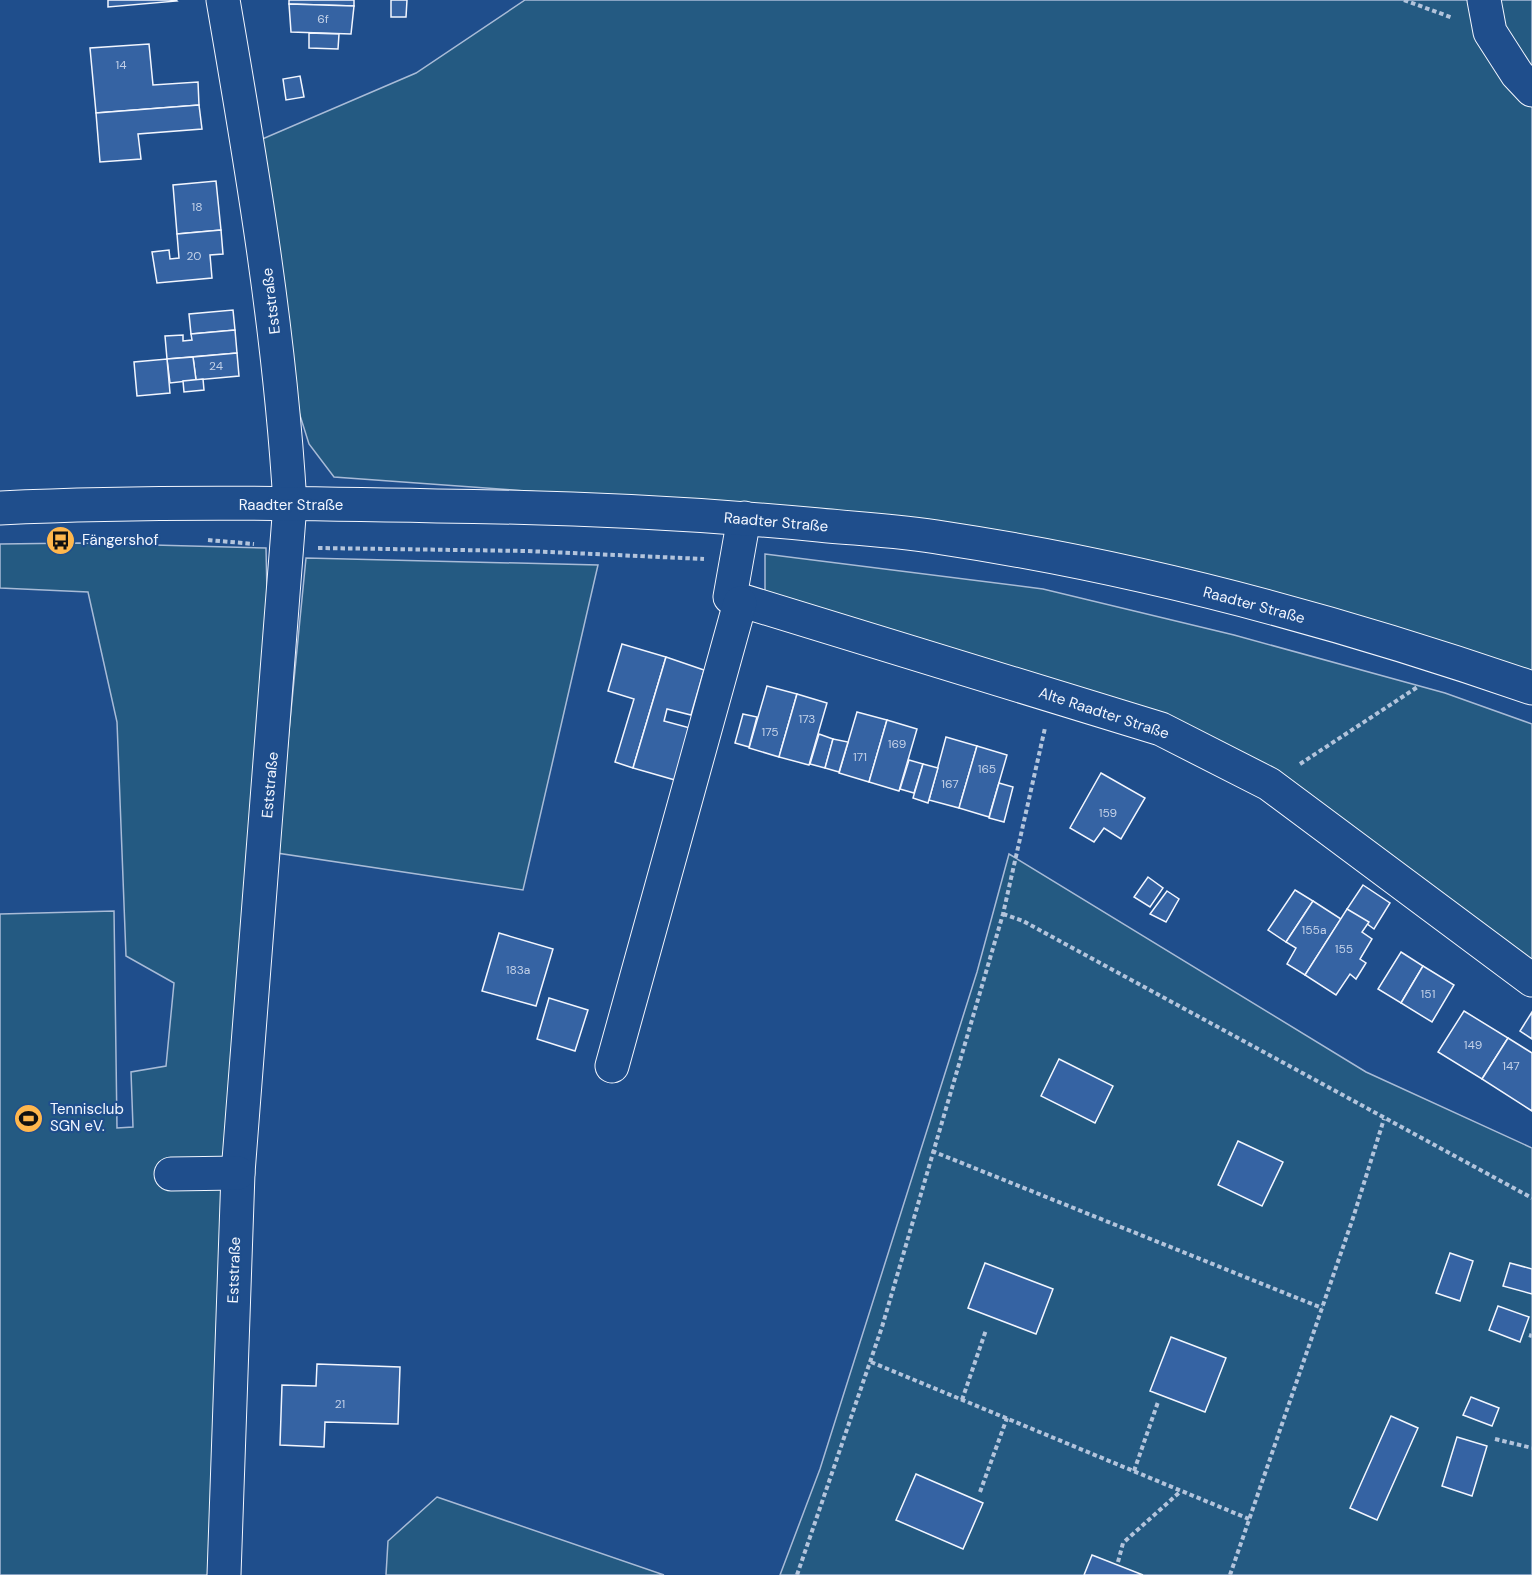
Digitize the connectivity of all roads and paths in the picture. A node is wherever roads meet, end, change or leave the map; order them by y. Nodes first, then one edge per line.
1 (223, 0) edge
2 (1404, 0) edge
3 (1484, 0) edge
4 (1490, 32) junction
5 (1532, 90) edge
6 (290, 504) junction
7 (0, 508) edge
8 (744, 518) junction
9 (288, 546) junction
10 (736, 561) junction
11 (740, 603) junction
12 (1457, 662) junction
13 (1532, 688) edge
14 (1052, 695) junction
15 (1269, 784) junction
16 (1003, 914) junction
17 (1532, 980) edge
18 (612, 1066) dead end
19 (1383, 1119) junction
20 (932, 1151) junction
21 (238, 1173) junction
22 (171, 1174) dead end
23 (1532, 1198) edge
24 (1322, 1308) junction
25 (986, 1330) dead end
26 (871, 1362) junction
27 (962, 1400) junction
28 (1158, 1402) dead end
29 (1007, 1418) junction
30 (1495, 1439) dead end
31 (1532, 1448) edge
32 (1134, 1471) junction
33 (1181, 1491) junction
34 (980, 1492) dead end
35 (1249, 1519) junction
36 (1118, 1562) dead end
37 (224, 1575) edge
38 (797, 1575) edge
39 (1230, 1575) edge

1 - 6 street, Eststraße
2 - 4 path
3 - 4 street
4 - 5 street
6 - 7 street, Raadter Straße
6 - 8 street, Raadter Straße
6 - 9 street, Eststraße
8 - 10 street
8 - 12 street, Raadter Straße
9 - 10 path
9 - 21 street, Eststraße
10 - 11 street
11 - 14 street, Alte Raadter Straße
11 - 18 street
12 - 13 street, Raadter Straße
12 - 15 path
14 - 15 street, Alte Raadter Straße
14 - 16 path
15 - 17 street, Alte Raadter Straße
16 - 19 path
16 - 20 path
19 - 23 path
19 - 24 path
20 - 24 path
20 - 26 path
21 - 22 street
21 - 37 street, Eststraße
24 - 35 path
25 - 27 path
26 - 27 path
26 - 38 path
27 - 29 path
28 - 32 path
29 - 32 path
29 - 34 path
30 - 31 path
32 - 33 path
33 - 35 path
33 - 36 path
35 - 39 path

